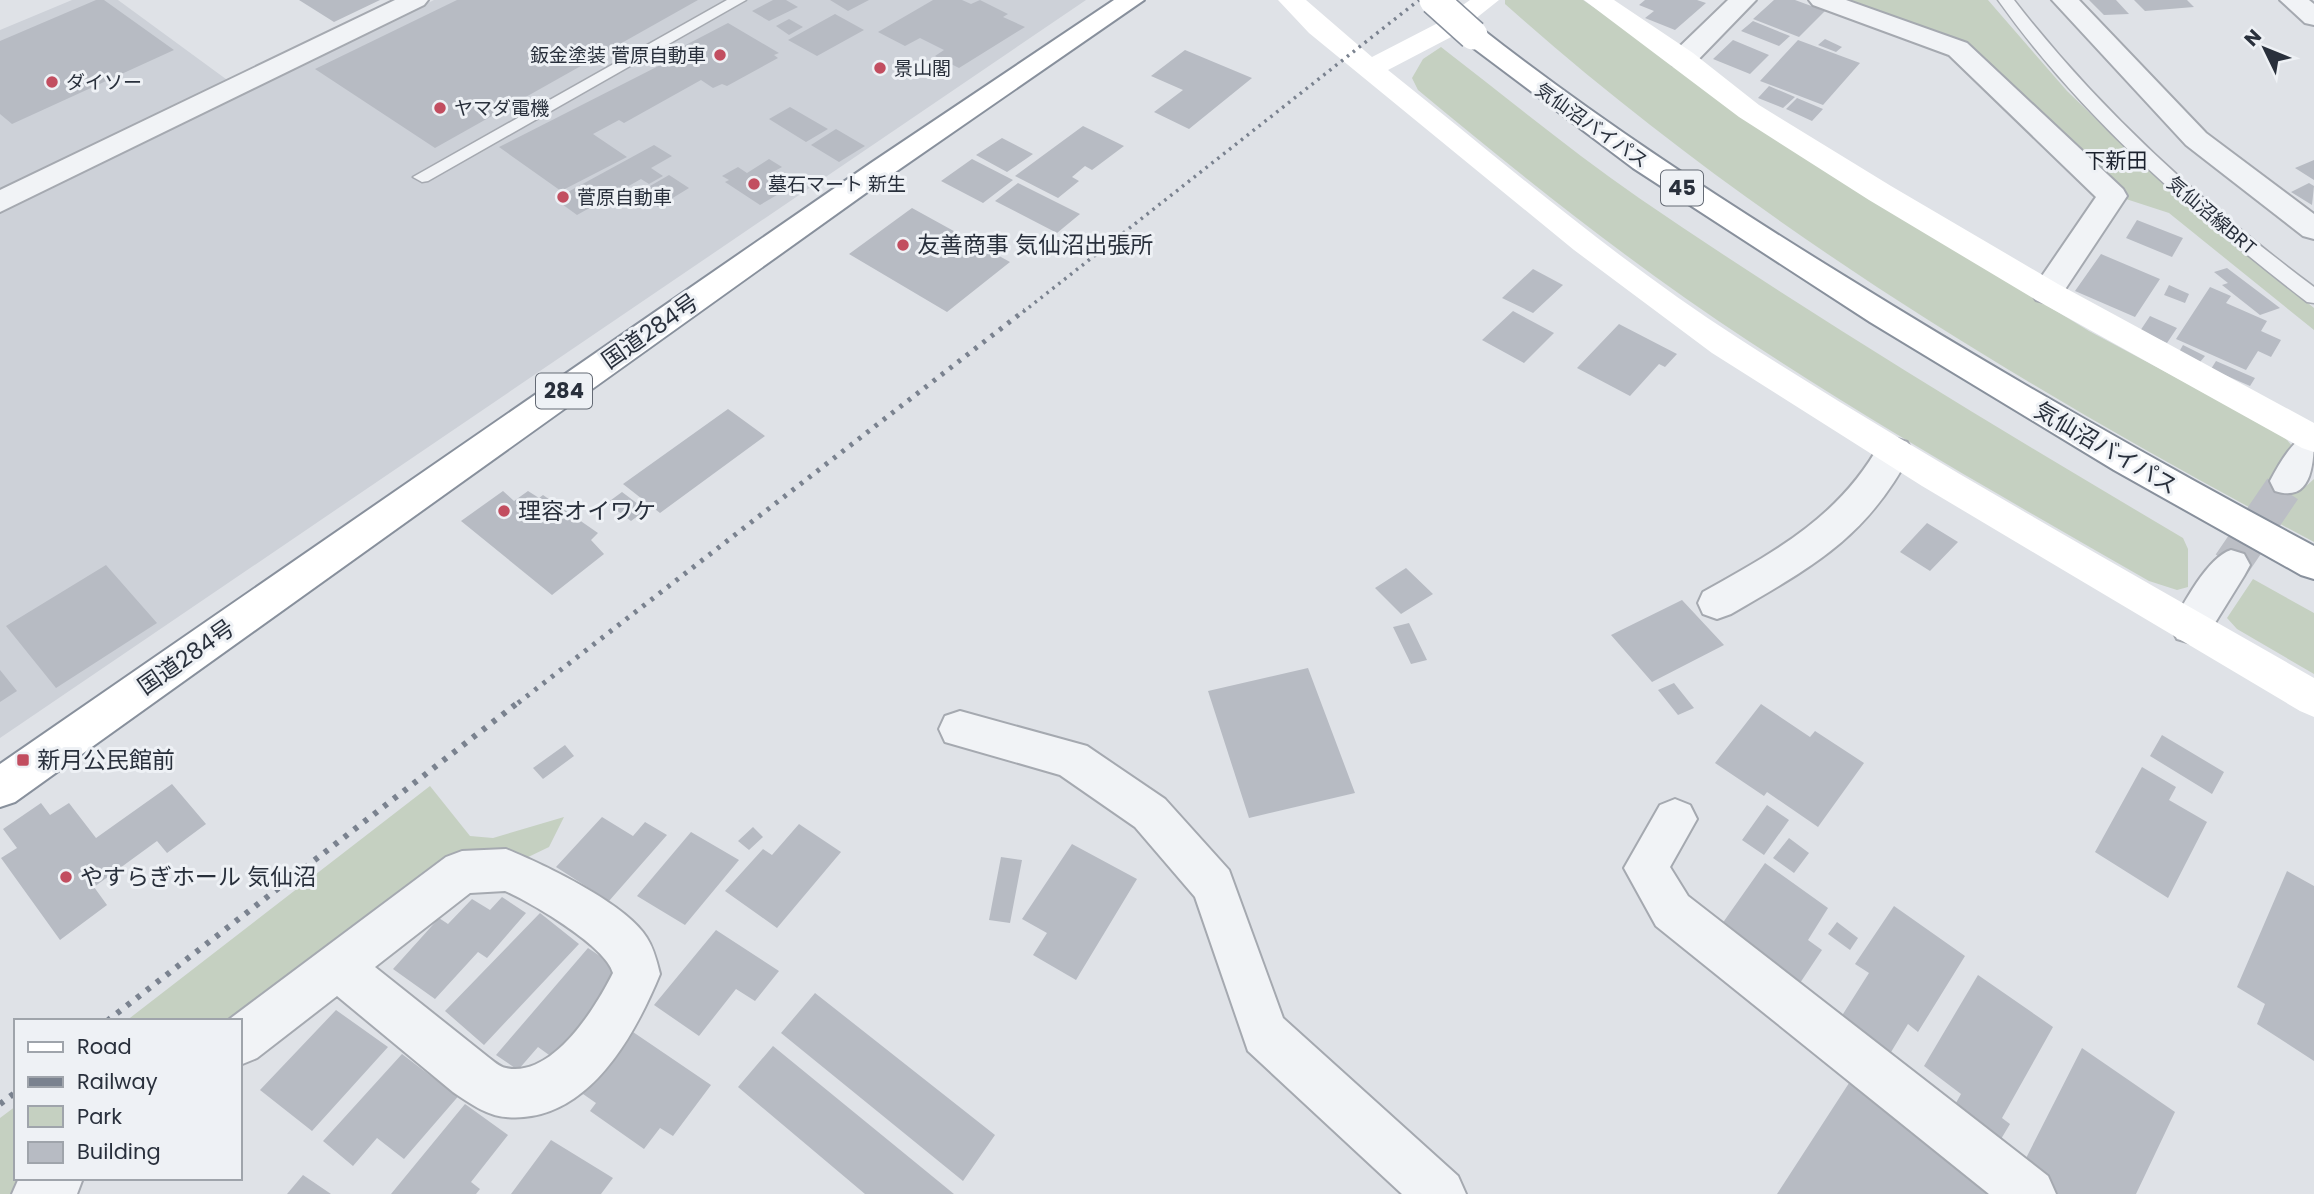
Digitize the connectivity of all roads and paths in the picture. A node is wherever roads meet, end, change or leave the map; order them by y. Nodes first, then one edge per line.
1 (415, 0) edge
2 (738, 0) edge
3 (1131, 0) edge
4 (1292, 0) edge
5 (1434, 0) edge
6 (1469, 0) edge
7 (1597, 0) edge
8 (1743, 0) edge
9 (1822, 0) edge
10 (2006, 0) edge
11 (2065, 0) edge
12 (2293, 0) edge
13 (1484, 18) edge
14 (2314, 18) edge
15 (1683, 60) junction
16 (1371, 68) junction
17 (422, 177) dead end
18 (0, 202) edge
19 (2314, 229) edge
20 (2047, 292) junction
21 (2314, 297) edge
22 (2314, 442) edge
23 (1894, 451) junction
24 (2288, 481) tunnel mouth
25 (2314, 564) edge
26 (2231, 565) tunnel mouth
27 (1717, 603) dead end
28 (2191, 627) junction
29 (2314, 699) edge
30 (960, 729) dead end
31 (0, 788) edge
32 (1675, 819) dead end
33 (338, 967) junction
34 (242, 1039) edge
35 (56, 1180) edge
36 (38, 1194) edge
37 (1440, 1194) edge
38 (2030, 1194) edge

1 - 18 street
2 - 17 lane
3 - 31 main road, 国道284号 / 284
4 - 16 main road
5 - 13 main road, 気仙沼バイパス / 45, bridge
6 - 13 main road, 気仙沼バイパス / 45
7 - 15 main road
8 - 15 street
9 - 20 street
10 - 21 lane, 気仙沼線BRT
11 - 19 street
12 - 14 street
13 - 16 main road
13 - 25 main road, 気仙沼バイパス / 45
15 - 20 main road
16 - 23 main road
20 - 22 main road
22 - 24 street
23 - 27 street
23 - 28 main road
26 - 28 street
28 - 29 main road
30 - 37 street
32 - 38 street
33 - 33 street
33 - 34 street
35 - 36 street

